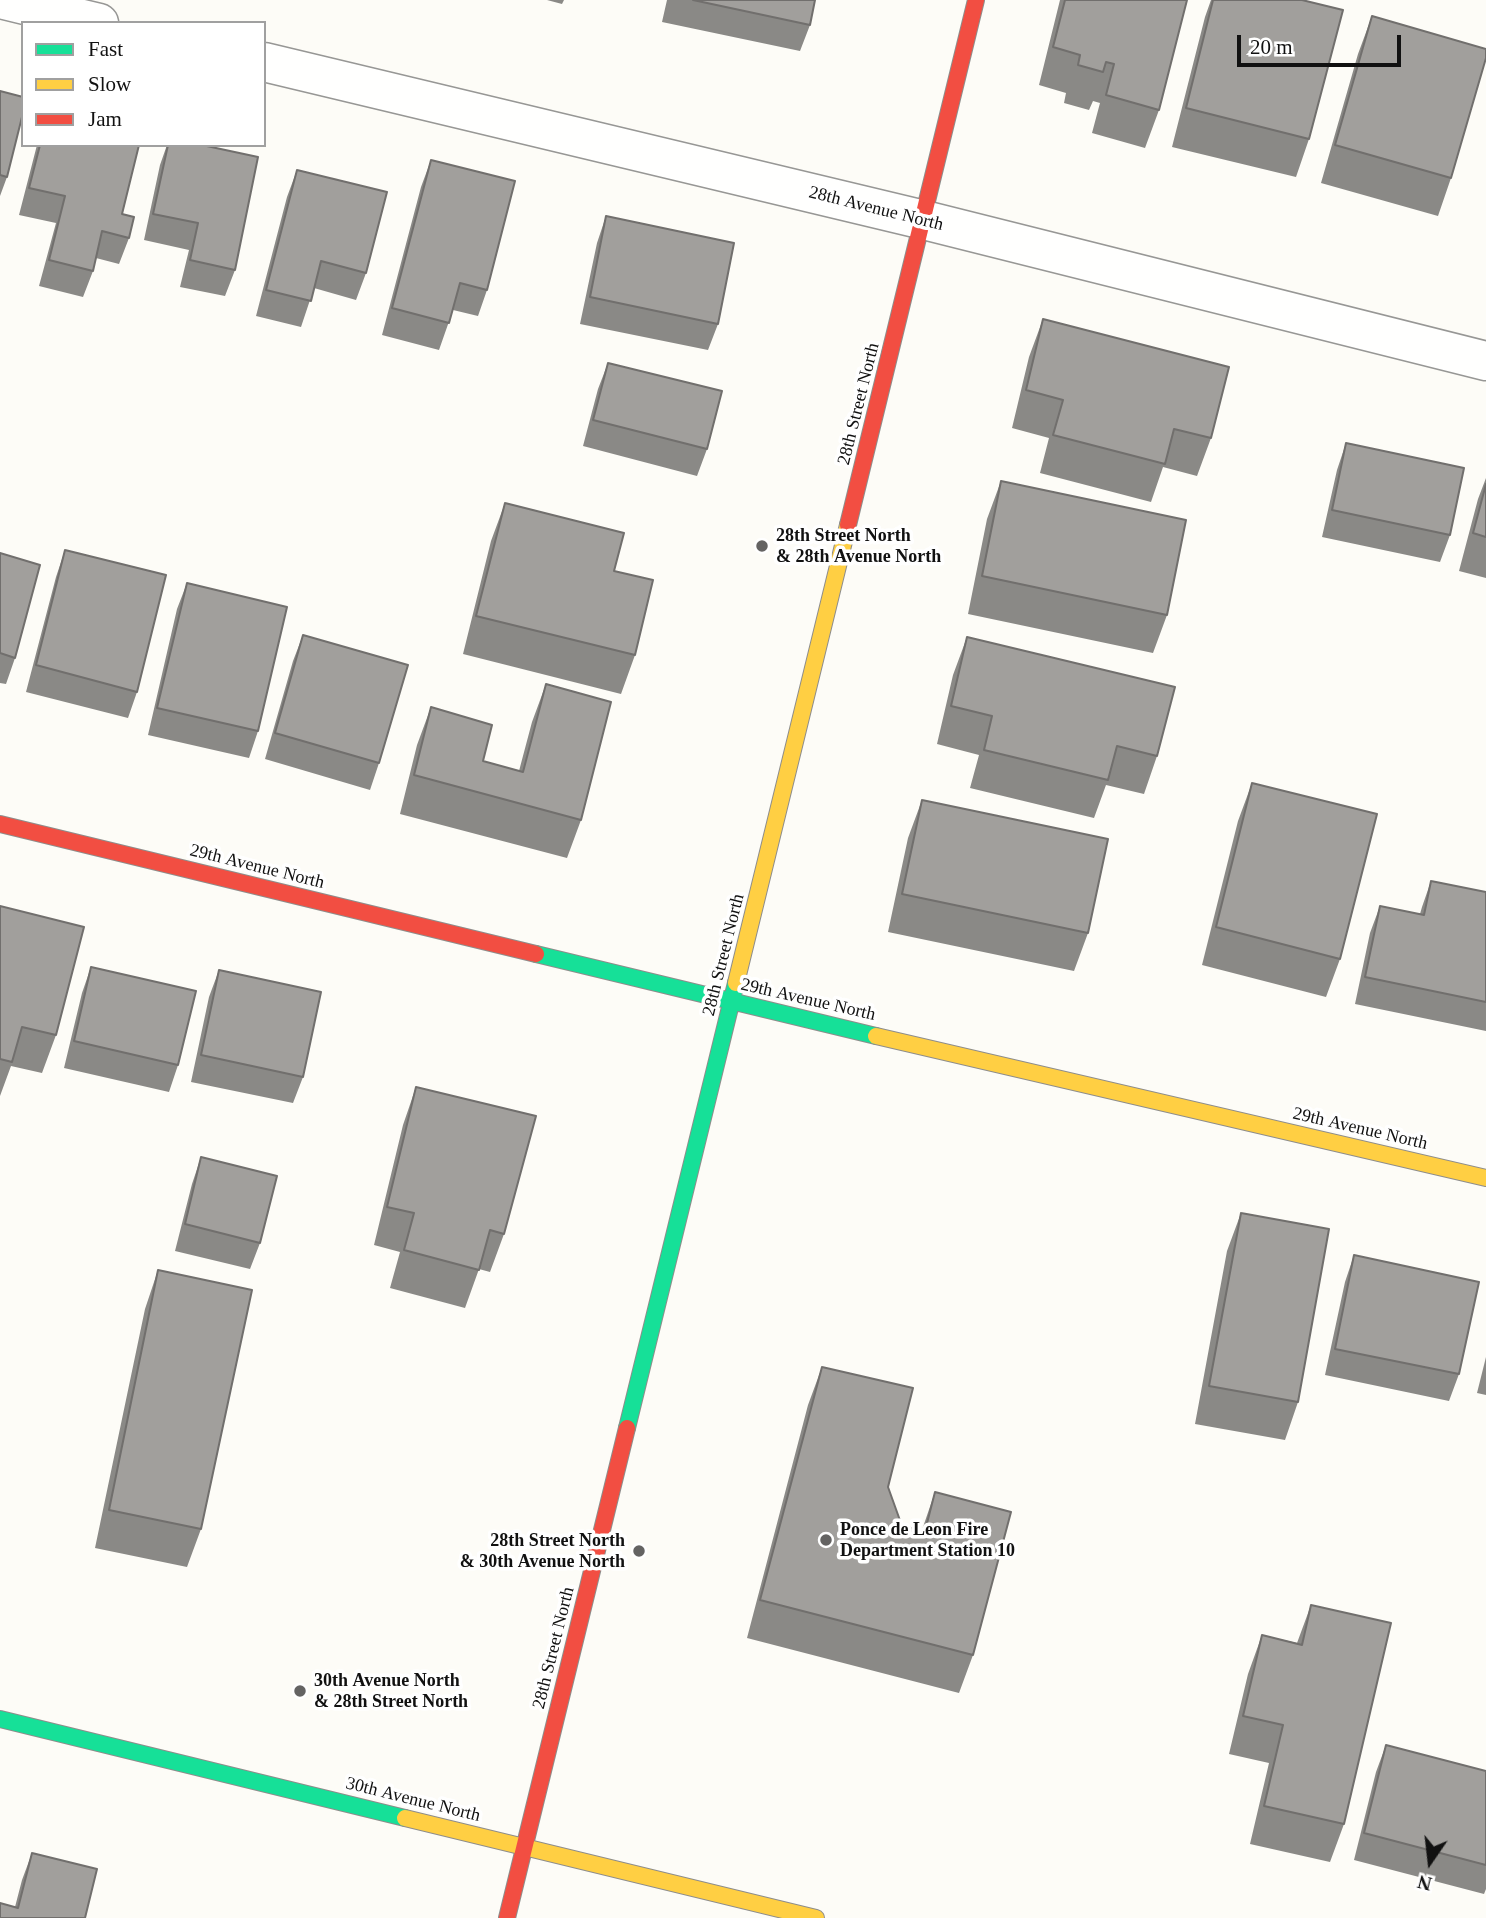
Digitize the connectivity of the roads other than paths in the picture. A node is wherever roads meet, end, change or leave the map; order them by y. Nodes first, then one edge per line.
1 (4, 0) edge
2 (976, 0) edge
3 (91, 21) edge
4 (266, 62) edge
5 (924, 220) junction
6 (1486, 361) edge
7 (0, 824) edge
8 (732, 1002) junction
9 (1486, 1178) edge
10 (0, 1719) edge
11 (525, 1847) junction
12 (507, 1918) edge
13 (816, 1918) edge

1 - 3 street
2 - 5 street, 28th Street North
4 - 5 street, 28th Avenue North
5 - 6 street, 28th Avenue North
5 - 8 street, 28th Street North
7 - 8 street, 29th Avenue North
8 - 9 street, 29th Avenue North
8 - 11 street, 28th Street North
10 - 11 street, 30th Avenue North
11 - 12 street, 28th Street North
11 - 13 street, 30th Avenue North

